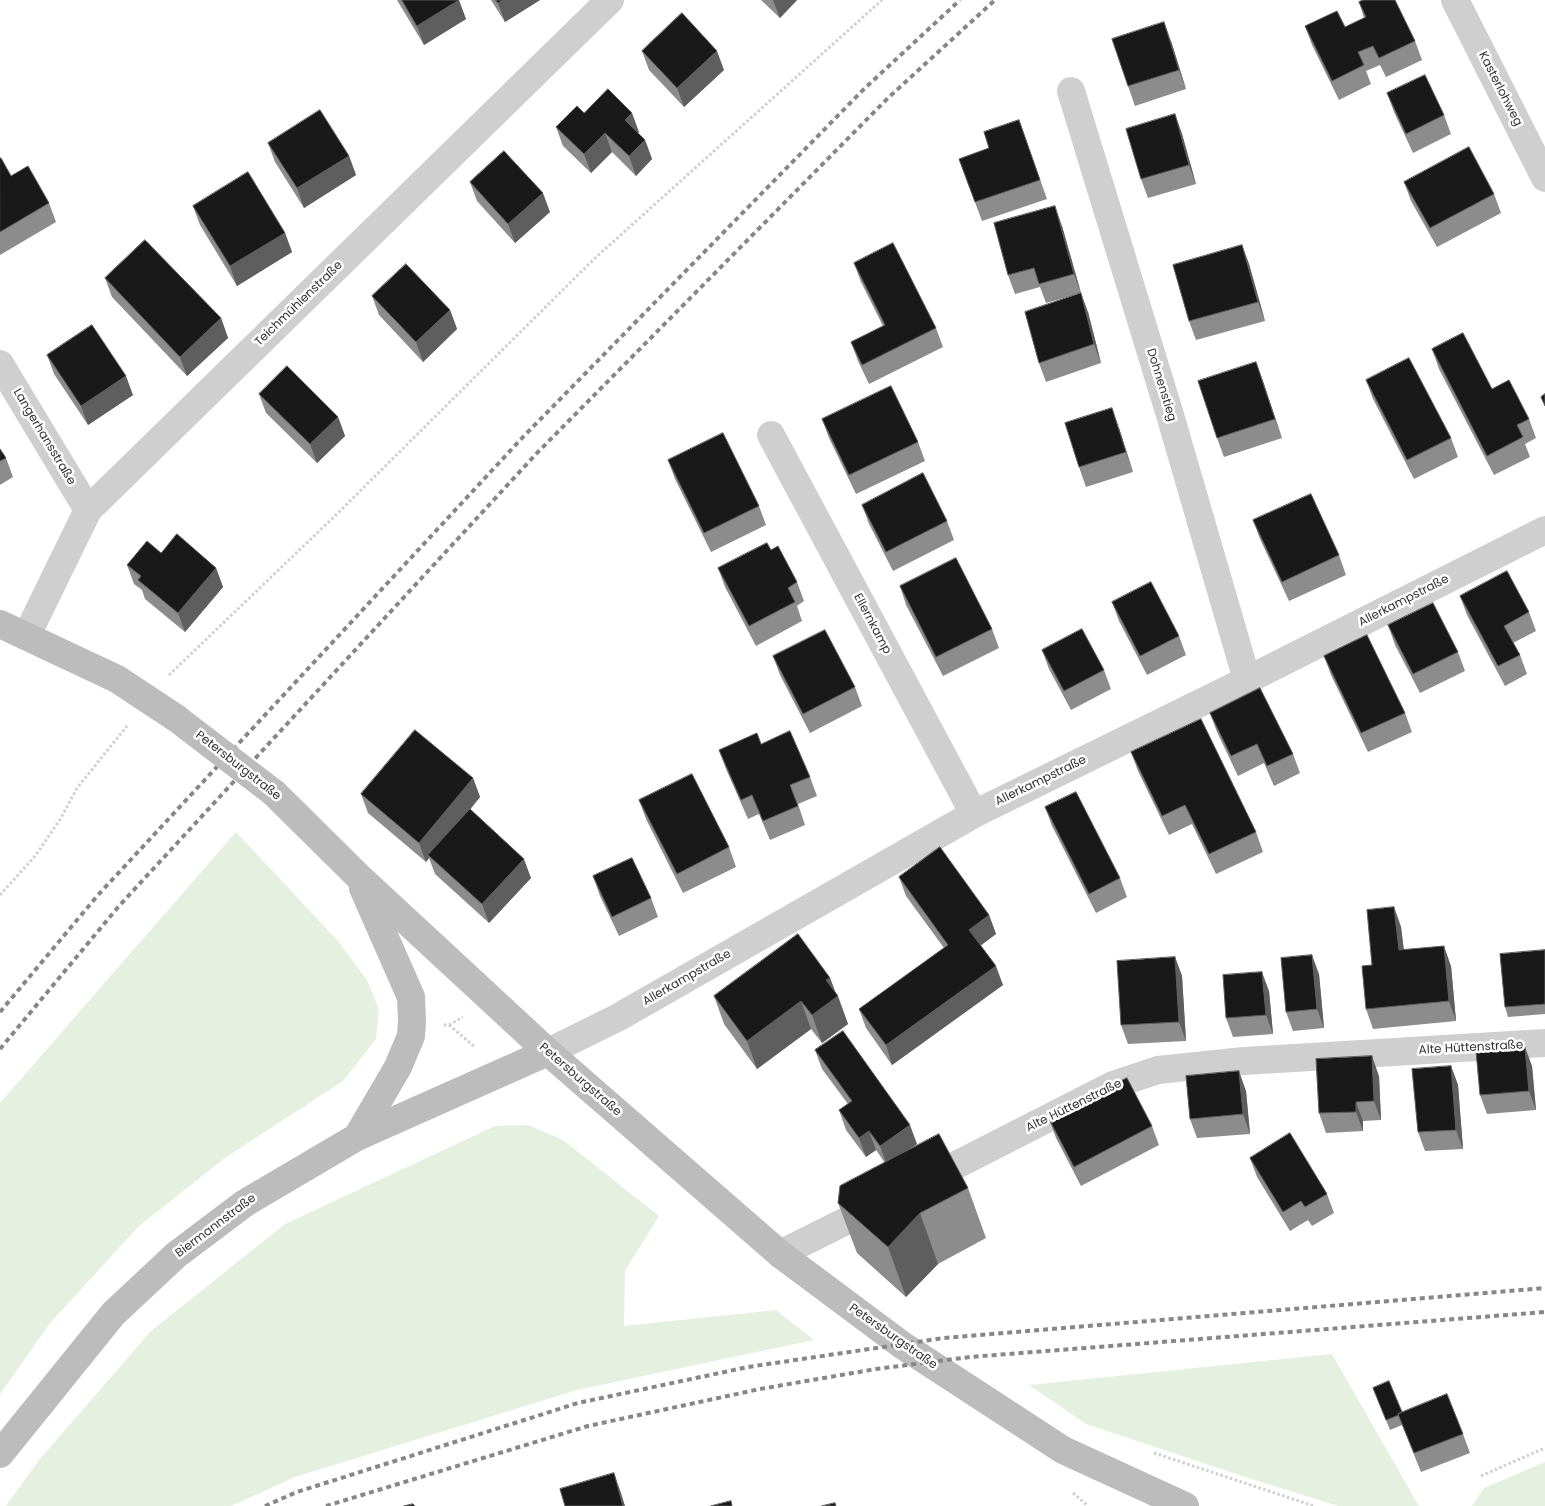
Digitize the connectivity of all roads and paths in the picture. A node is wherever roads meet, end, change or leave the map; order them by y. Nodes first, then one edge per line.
1 (610, 0) edge
2 (882, 0) edge
3 (1455, 0) edge
4 (1071, 90) dead end
5 (1545, 178) edge
6 (0, 364) edge
7 (771, 435) dead end
8 (88, 510) junction
9 (1545, 530) edge
10 (0, 624) edge
11 (27, 635) junction
12 (1247, 680) junction
13 (146, 698) junction
14 (974, 814) junction
15 (358, 877) junction
16 (0, 895) edge
17 (491, 1000) junction
18 (412, 1021) junction
19 (1545, 1043) edge
20 (548, 1052) junction
21 (357, 1137) junction
22 (780, 1254) junction
23 (1545, 1448) edge
24 (1150, 1452) dead end
25 (0, 1454) edge
26 (1481, 1476) dead end
27 (1185, 1506) edge
28 (1314, 1506) edge

1 - 8 street, Teichmühlenstraße
2 - 13 path
3 - 5 street, Kasterlohweg
4 - 12 street, Dohnenstieg
6 - 8 street, Langerhansstraße
7 - 14 street, Ellernkamp
8 - 11 street, Teichmühlenstraße
9 - 12 street, Allerkampstraße
10 - 11 main road, Petersburgstraße
11 - 13 main road, Petersburgstraße
12 - 14 street, Allerkampstraße
13 - 15 main road, Petersburgstraße, bridge
13 - 16 path
14 - 20 street, Allerkampstraße
15 - 17 main road, Petersburgstraße
15 - 18 main road
17 - 18 path
17 - 20 main road, Petersburgstraße
18 - 21 main road
19 - 22 street, Alte Hüttenstraße
20 - 21 main road, Biermannstraße
20 - 22 main road, Petersburgstraße
21 - 25 main road, Biermannstraße
22 - 27 main road, Petersburgstraße
23 - 26 path
24 - 28 path

